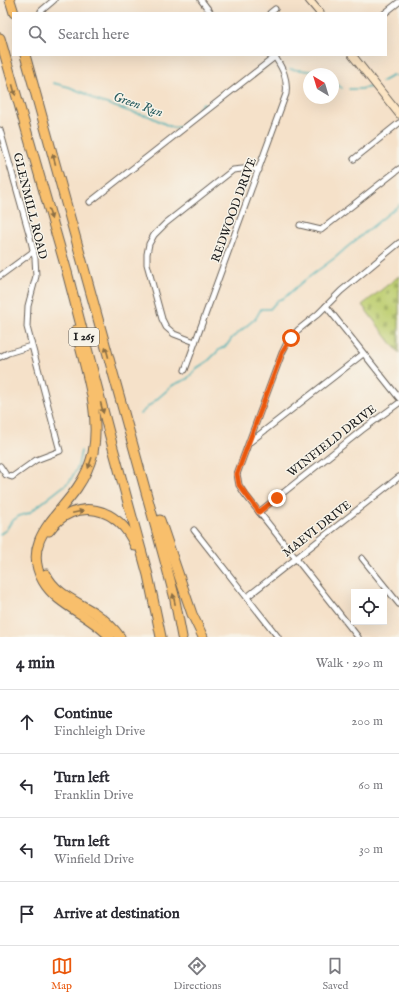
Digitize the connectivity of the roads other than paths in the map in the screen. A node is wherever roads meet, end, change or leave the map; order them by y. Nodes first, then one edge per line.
1 (10, 0) edge
2 (54, 0) edge
3 (201, 0) edge
4 (309, 0) edge
5 (399, 2) edge
6 (275, 9) dead end
7 (41, 11) dead end
8 (14, 12) edge
9 (210, 12) edge
10 (271, 12) edge
11 (319, 12) edge
12 (386, 12) edge
13 (0, 38) edge
14 (25, 56) edge
15 (276, 56) edge
16 (353, 56) edge
17 (399, 114) edge
18 (399, 123) edge
19 (0, 130) edge
20 (1, 139) edge
21 (354, 159) dead end
22 (399, 169) edge
23 (259, 170) junction
24 (90, 202) dead end
25 (300, 225) dead end
26 (55, 233) junction
27 (399, 243) edge
28 (34, 251) junction
29 (0, 276) edge
30 (326, 306) junction
31 (195, 342) junction
32 (31, 346) junction
33 (363, 354) junction
34 (0, 357) edge
35 (185, 370) dead end
36 (399, 398) edge
37 (399, 403) edge
38 (129, 431) junction
39 (249, 442) junction
40 (0, 466) edge
41 (399, 477) edge
42 (259, 512) junction
43 (194, 530) dead end
44 (362, 558) dead end
45 (296, 559) junction
46 (247, 597) junction
47 (399, 604) edge
48 (155, 606) junction
49 (110, 637) edge
50 (120, 637) edge
51 (161, 637) edge
52 (182, 637) edge
53 (203, 637) edge
54 (278, 637) edge
55 (358, 637) edge

1 - 8 highway
2 - 7 street
3 - 9 street
4 - 11 street
5 - 12 street
6 - 10 street
13 -> 26 highway, I 265
38 -> 14 highway, I 265
15 - 23 street, REDWOOD DRIVE
15 - 24 street
16 - 17 street
18 - 21 street
19 - 20 street, GLENMILL ROAD
20 - 28 street, GLENMILL ROAD
22 - 25 street
23 - 31 street, REDWOOD DRIVE
23 - 31 street
26 -> 48 highway, I 265
26 -> 49 highway
27 - 30 street
28 - 29 street
28 - 32 street, GLENMILL ROAD
30 - 33 street
30 - 39 street
31 - 35 street, REDWOOD DRIVE
32 - 34 street
32 - 40 street, GLENMILL ROAD
33 - 36 street
33 - 39 street
37 - 42 street, WINFIELD DRIVE
52 -> 38 highway, I 265
38 - 53 highway
39 - 42 street
41 - 45 street, MAEVI DRIVE
42 - 45 street
43 - 46 street
44 - 47 street
45 - 46 street, MAEVI DRIVE
45 - 55 street
46 - 54 street
50 -> 48 highway
48 - 51 highway, I 265

